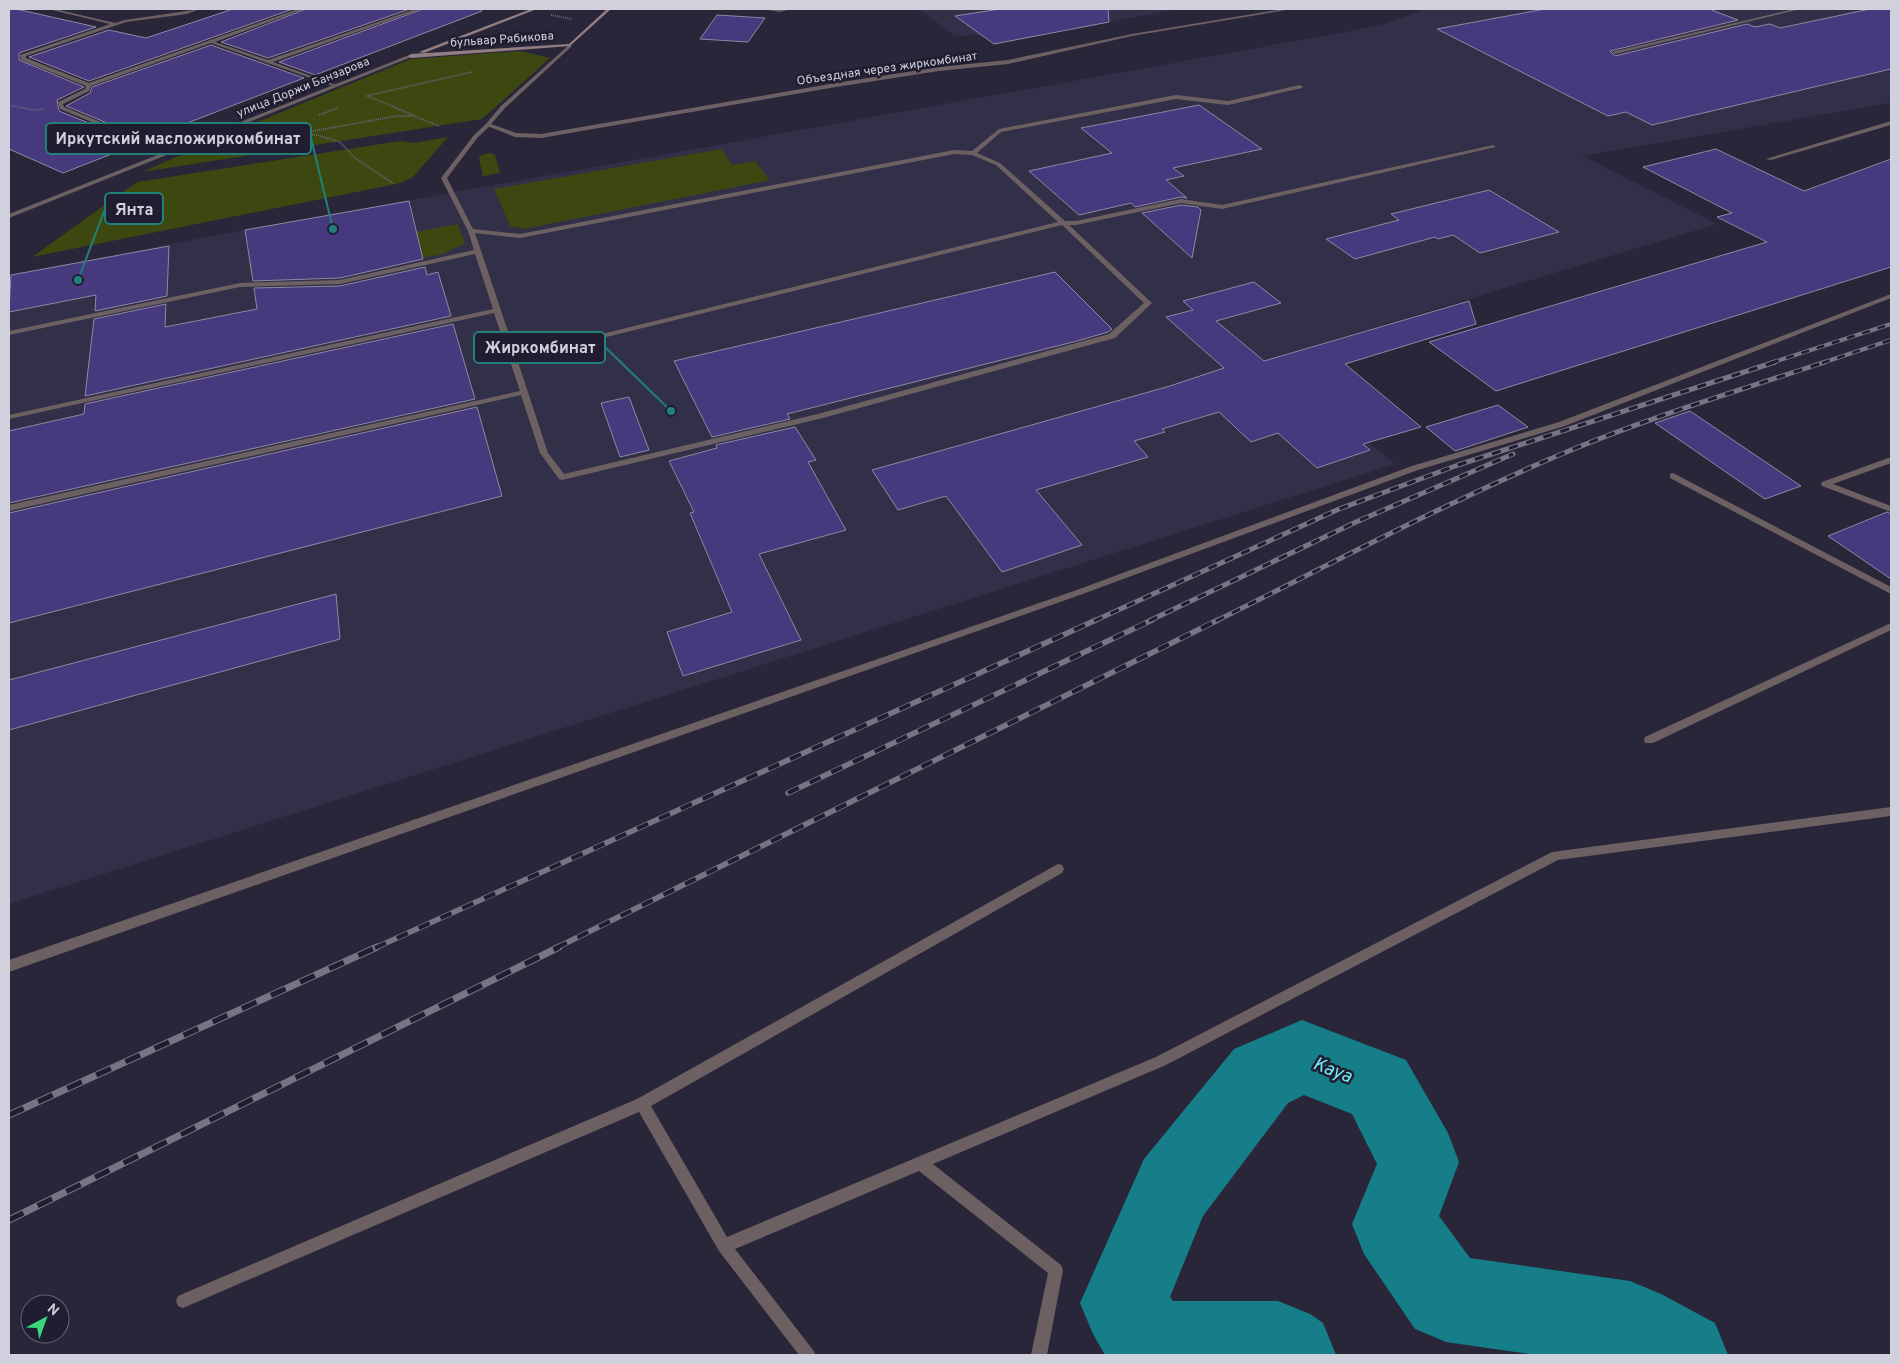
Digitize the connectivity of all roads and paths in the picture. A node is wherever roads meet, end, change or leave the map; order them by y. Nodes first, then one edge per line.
1 (50, 9) edge
2 (198, 9) edge
3 (302, 9) edge
4 (418, 9) edge
5 (609, 9) edge
6 (764, 9) edge
7 (789, 9) edge
8 (1290, 9) edge
9 (1799, 9) edge
10 (532, 10) edge
11 (572, 19) dead end
12 (116, 24) junction
13 (209, 40) junction
14 (570, 45) junction
15 (1615, 52) dead end
16 (411, 56) junction
17 (268, 62) junction
18 (480, 70) dead end
19 (89, 85) junction
20 (334, 86) junction
21 (1300, 87) dead end
22 (358, 93) dead end
23 (367, 96) junction
24 (358, 99) dead end
25 (9, 105) edge
26 (341, 106) dead end
27 (62, 108) junction
28 (314, 116) dead end
29 (414, 116) junction
30 (1891, 123) edge
31 (488, 125) junction
32 (439, 126) dead end
33 (275, 129) dead end
34 (293, 134) junction
35 (1494, 147) dead end
36 (230, 150) dead end
37 (170, 152) junction
38 (973, 153) junction
39 (1769, 159) dead end
40 (394, 184) dead end
41 (9, 216) edge
42 (1064, 223) junction
43 (471, 231) junction
44 (478, 251) junction
45 (1891, 296) edge
46 (497, 310) junction
47 (9, 332) edge
48 (513, 358) junction
49 (524, 392) junction
50 (9, 417) edge
51 (1891, 460) edge
52 (1673, 476) dead end
53 (9, 508) edge
54 (1891, 509) edge
55 (1891, 591) edge
56 (1891, 626) edge
57 (1649, 740) dead end
58 (1891, 811) edge
59 (1058, 869) dead end
60 (9, 966) edge
61 (642, 1104) junction
62 (920, 1163) junction
63 (724, 1246) junction
64 (183, 1301) dead end
65 (808, 1355) edge
66 (1039, 1355) edge

1 - 12 street
2 - 12 street
3 - 13 street
4 - 17 street
5 - 14 street
6 - 7 street
8 - 31 street, Объездная через жиркомбинат
9 - 15 street
10 - 11 path
10 - 16 street
12 - 19 street
13 - 17 street
13 - 19 street
14 - 16 street, бульвар Рябикова
14 - 31 street, бульвар Рябикова
16 - 20 street, улица Доржи Банзарова
17 - 20 street
18 - 23 path
19 - 27 street
20 - 37 street, улица Доржи Банзарова
21 - 38 street
22 - 23 path
23 - 24 path
23 - 29 path
25 - 27 path
26 - 28 path
27 - 37 street
29 - 32 path
29 - 34 path
30 - 39 street
31 - 43 street, бульвар Рябикова
33 - 34 path
34 - 36 path
34 - 40 path
35 - 42 street
37 - 41 street, улица Доржи Банзарова
38 - 42 street
38 - 43 street
42 - 48 street
42 - 49 street
43 - 44 street
44 - 46 street
44 - 47 street
45 - 60 street
46 - 48 street
46 - 50 street
48 - 49 street
49 - 53 street
51 - 54 street
52 - 55 street
56 - 57 street
58 - 62 street
59 - 61 street
61 - 63 street
61 - 64 street
62 - 63 street
62 - 66 street
63 - 65 street

